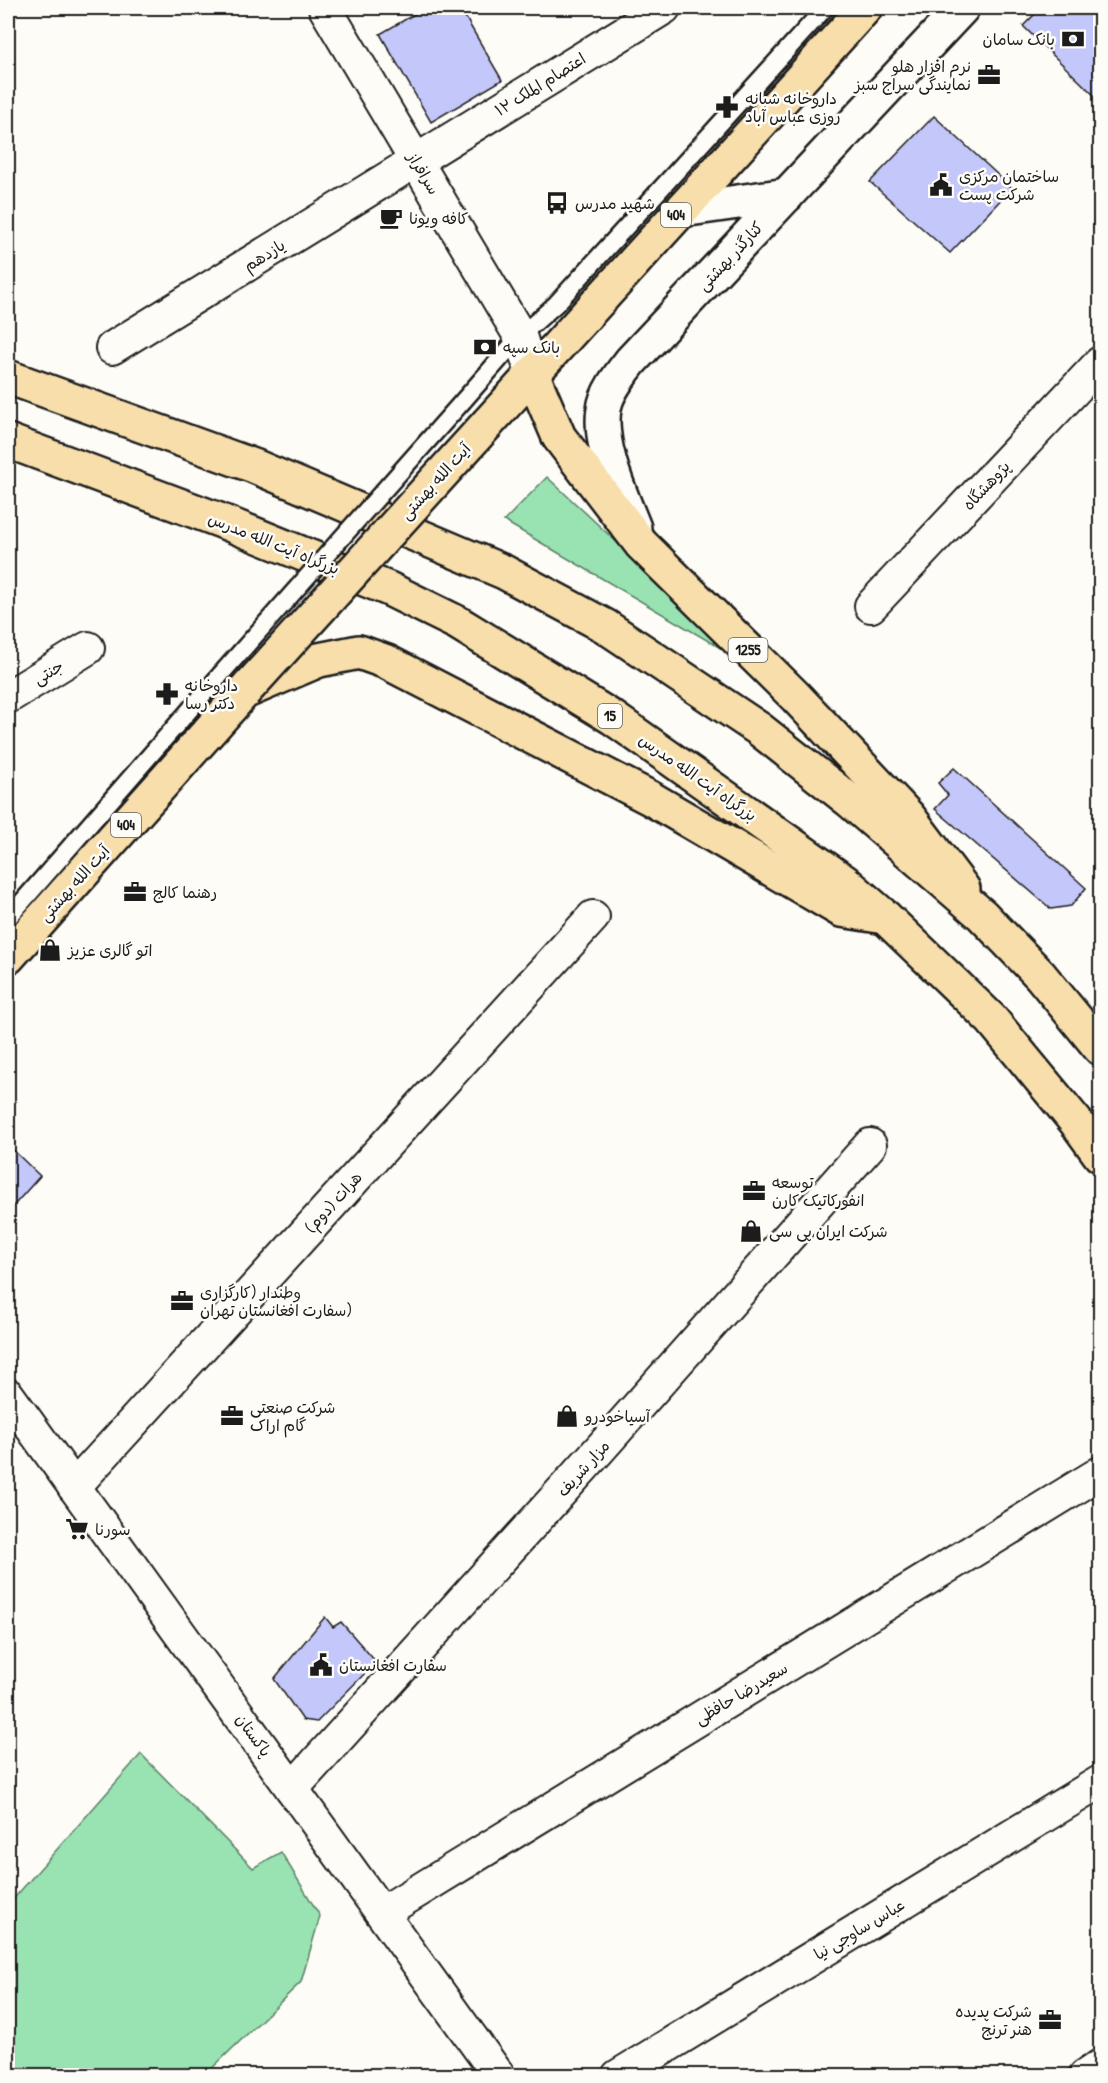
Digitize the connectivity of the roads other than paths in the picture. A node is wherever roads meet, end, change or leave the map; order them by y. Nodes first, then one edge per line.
1 (325, 8) edge
2 (664, 8) edge
3 (825, 8) edge
4 (865, 8) edge
5 (962, 8) edge
6 (934, 21) edge
7 (416, 161) junction
8 (787, 195) junction
9 (682, 210) junction
10 (520, 336) junction
11 (112, 348) dead end
12 (1101, 363) edge
13 (532, 374) junction
14 (8, 377) edge
15 (8, 441) edge
16 (641, 544) junction
17 (871, 606) dead end
18 (87, 648) dead end
19 (232, 683) junction
20 (8, 697) edge
21 (982, 915) junction
22 (593, 916) dead end
23 (885, 917) junction
24 (8, 918) edge
25 (8, 957) edge
26 (1101, 1048) edge
27 (870, 1145) dead end
28 (1101, 1155) edge
29 (8, 1395) edge
30 (1101, 1473) edge
31 (74, 1487) junction
32 (1101, 1782) edge
33 (292, 1789) junction
34 (382, 1912) junction
35 (1101, 2066) edge
36 (500, 2076) edge
37 (618, 2076) edge
38 (1085, 2076) edge

1 - 7 street, سرافراز / 1255
2 - 7 street, اعتصام الملک ۱۲
3 - 10 lane
4 - 9 main road, آیت الله بهشتی / 404
5 - 6 main road, کنارگذر بهشتی
6 - 8 main road, کنارگذر بهشتی
7 - 10 street, سرافراز / 1255
7 - 11 street, یازدهم
8 - 9 main road
8 - 16 main road, کنارگذر بهشتی
9 - 13 main road, آیت الله بهشتی / 404
10 - 13 street, سرافراز / 1255
10 - 19 lane, bridge
12 - 17 street, پژوهشگاه
13 - 16 main road, 1255
13 - 19 main road, آیت الله بهشتی / 404, bridge
14 - 21 main road
15 - 23 main road, بزرگراه آیت الله مدرس / 15
16 - 21 main road, 1255
18 - 20 street, جنتی
19 - 23 main road
19 - 24 lane
19 - 25 main road, آیت الله بهشتی / 404
21 - 26 main road
22 - 31 street, هرات (دوم)
23 - 28 main road, بزرگراه آیت الله مدرس / 15
27 - 33 street, مزار شریف
29 - 31 street, پاکستان
30 - 34 street, سعیدرضا حافظی
31 - 33 street, پاکستان
32 - 37 street, عباس ساوجی نیا
33 - 34 street, پاکستان
34 - 36 street, پاکستان
35 - 38 street

